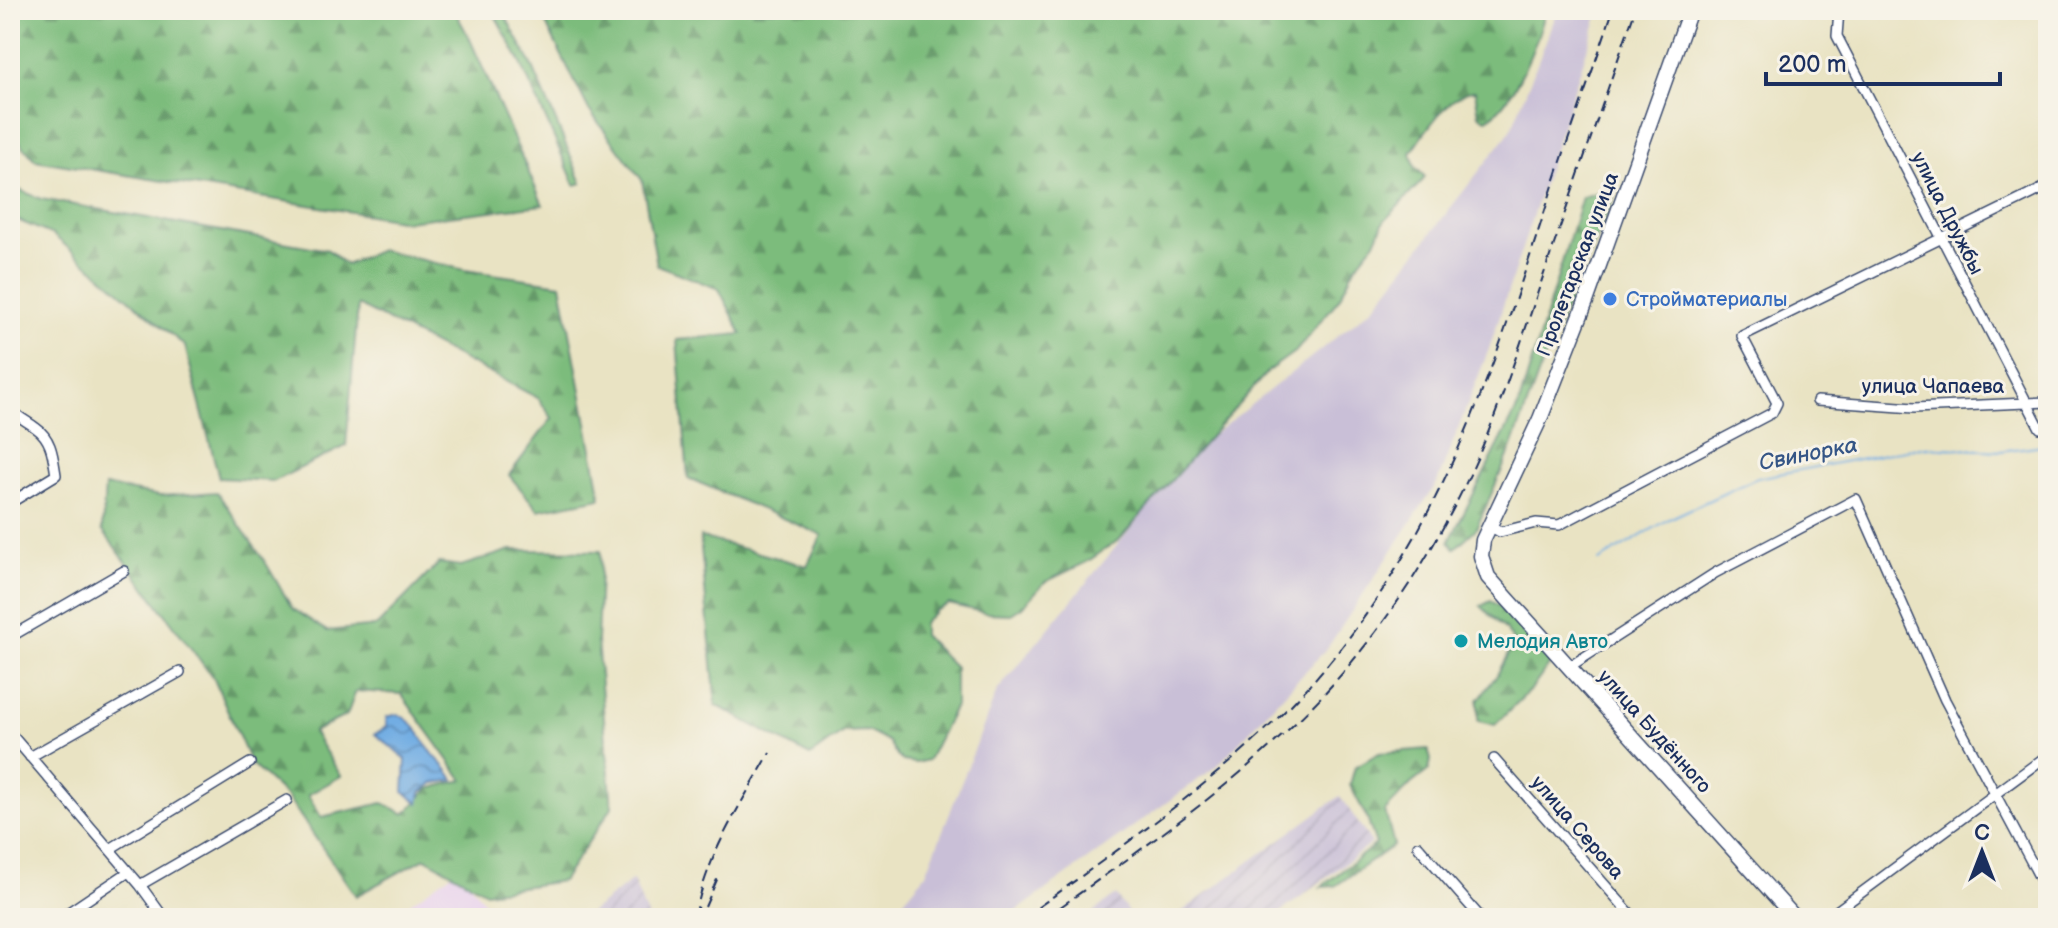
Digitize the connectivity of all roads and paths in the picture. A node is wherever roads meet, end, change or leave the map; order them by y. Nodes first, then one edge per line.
1 (1690, 10) edge
2 (1839, 10) edge
3 (2048, 186) edge
4 (1941, 239) junction
5 (1817, 401) dead end
6 (2048, 402) edge
7 (2028, 404) junction
8 (10, 408) edge
9 (2040, 428) dead end
10 (10, 503) edge
11 (1489, 526) junction
12 (124, 571) dead end
13 (10, 637) edge
14 (1569, 667) junction
15 (180, 672) dead end
16 (10, 733) edge
17 (2048, 755) edge
18 (30, 757) junction
19 (1494, 759) dead end
20 (250, 763) dead end
21 (1996, 793) junction
22 (287, 800) dead end
23 (1418, 846) dead end
24 (110, 849) junction
25 (127, 873) junction
26 (140, 885) junction
27 (2048, 893) edge
28 (60, 918) edge
29 (164, 918) edge
30 (1481, 918) edge
31 (1634, 918) edge
32 (1795, 918) edge
33 (1827, 918) edge

1 - 11 main road, Пролетарская улица
2 - 4 street, улица Дружбы
3 - 4 street
4 - 7 street, улица Дружбы
4 - 11 street
5 - 7 street, улица Чапаева
6 - 7 street, улица Чапаева
7 - 9 street, улица Дружбы
8 - 10 street
11 - 14 main road, улица Будённого
12 - 13 street
14 - 21 street
14 - 32 main road, улица Будённого
15 - 18 street
16 - 18 street
17 - 21 street
18 - 24 street
19 - 31 street, улица Серова
20 - 24 street
21 - 27 street
21 - 33 street
22 - 26 street
23 - 30 street
24 - 25 street
25 - 26 street
25 - 28 street
26 - 29 street

